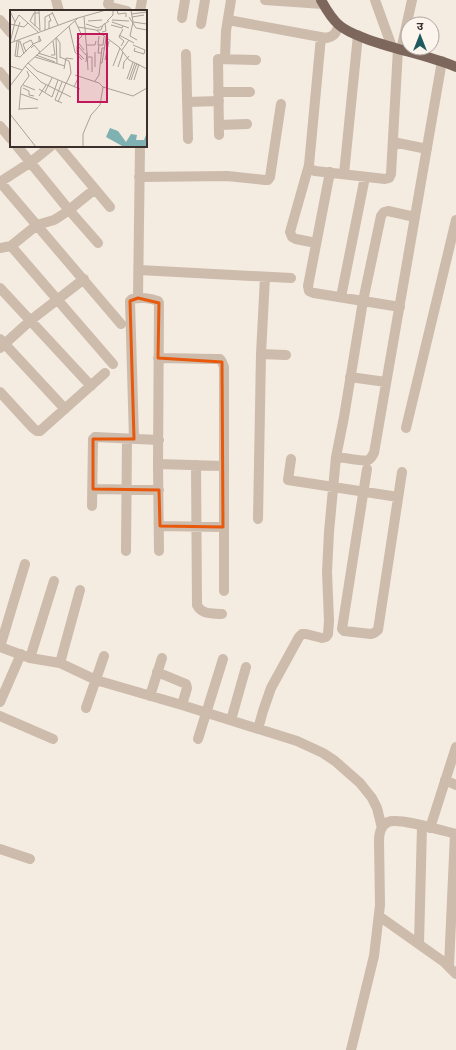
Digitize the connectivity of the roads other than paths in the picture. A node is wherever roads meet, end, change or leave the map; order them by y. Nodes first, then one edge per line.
1 (142, 0) edge
2 (185, 0) edge
3 (205, 0) edge
4 (231, 0) edge
5 (265, 0) edge
6 (376, 0) edge
7 (412, 0) edge
8 (322, 2) edge
9 (110, 6) edge
10 (124, 10) edge
11 (140, 10) edge
12 (182, 18) dead end
13 (0, 20) edge
14 (228, 20) junction
15 (201, 24) dead end
16 (339, 25) junction
17 (10, 32) edge
18 (358, 36) junction
19 (321, 37) junction
20 (397, 49) junction
21 (186, 54) dead end
22 (225, 59) junction
23 (256, 60) dead end
24 (442, 61) junction
25 (456, 66) edge
26 (0, 72) edge
27 (7, 84) edge
28 (250, 92) dead end
29 (218, 96) junction
30 (187, 102) junction
31 (281, 104) dead end
32 (247, 124) dead end
33 (0, 126) edge
34 (10, 138) edge
35 (188, 139) dead end
36 (393, 142) junction
37 (19, 147) edge
38 (50, 147) edge
39 (60, 147) edge
40 (140, 147) edge
41 (427, 149) junction
42 (31, 162) junction
43 (308, 165) junction
44 (330, 172) junction
45 (344, 174) junction
46 (365, 176) junction
47 (139, 177) junction
48 (0, 182) edge
49 (95, 189) junction
50 (110, 207) dead end
51 (70, 210) junction
52 (416, 217) junction
53 (456, 220) edge
54 (37, 225) junction
55 (98, 242) dead end
56 (316, 243) junction
57 (11, 246) junction
58 (0, 248) edge
59 (139, 270) junction
60 (265, 277) junction
61 (291, 278) dead end
62 (84, 279) junction
63 (0, 288) edge
64 (341, 297) junction
65 (138, 298) junction
66 (57, 300) junction
67 (363, 301) junction
68 (400, 307) junction
69 (31, 320) junction
70 (122, 324) dead end
71 (1, 344) edge
72 (261, 354) junction
73 (286, 355) dead end
74 (158, 358) junction
75 (113, 364) dead end
76 (105, 374) dead end
77 (350, 376) junction
78 (386, 382) junction
79 (91, 386) junction
80 (0, 392) edge
81 (65, 409) junction
82 (406, 428) dead end
83 (130, 439) junction
84 (159, 440) junction
85 (336, 457) junction
86 (291, 459) dead end
87 (158, 464) junction
88 (196, 465) junction
89 (223, 466) junction
90 (368, 470) dead end
91 (402, 472) dead end
92 (333, 487) junction
93 (93, 489) junction
94 (126, 490) junction
95 (159, 490) junction
96 (364, 492) junction
97 (398, 497) junction
98 (92, 506) dead end
99 (258, 519) dead end
100 (160, 526) junction
101 (223, 526) junction
102 (196, 527) junction
103 (126, 551) dead end
104 (159, 551) dead end
105 (24, 564) dead end
106 (54, 581) dead end
107 (80, 590) dead end
108 (224, 591) dead end
109 (222, 614) dead end
110 (0, 647) edge
111 (25, 656) junction
112 (104, 656) dead end
113 (162, 658) dead end
114 (223, 659) dead end
115 (60, 663) junction
116 (246, 666) dead end
117 (157, 672) junction
118 (96, 680) junction
119 (150, 696) junction
120 (0, 702) edge
121 (182, 705) junction
122 (86, 708) dead end
123 (206, 712) junction
124 (0, 716) edge
125 (231, 720) junction
126 (258, 728) junction
127 (54, 739) dead end
128 (198, 739) dead end
129 (456, 747) edge
130 (445, 780) junction
131 (456, 785) edge
132 (426, 826) junction
133 (382, 828) junction
134 (455, 834) edge
135 (0, 849) edge
136 (30, 859) dead end
137 (379, 916) junction
138 (419, 944) junction
139 (453, 970) edge
140 (351, 1050) edge

1 - 11 street
2 - 12 street
3 - 15 street
4 - 14 street
5 - 8 street
6 - 20 street
7 - 20 street
8 - 16 main road
9 - 10 street
13 - 17 street
14 - 19 street
14 - 22 street
16 - 18 main road
16 - 19 street
18 - 20 main road
18 - 45 street
19 - 43 street
20 - 24 main road
20 - 36 street
21 - 30 street
22 - 23 street
22 - 29 street
24 - 25 main road
24 - 41 street
26 - 27 street
28 - 29 street
29 - 30 street
29 - 32 street
30 - 35 street
31 - 47 street
33 - 34 street
36 - 41 street
36 - 46 street
37 - 42 street
38 - 42 street
39 - 49 street
40 - 47 street
41 - 52 street
42 - 48 street
42 - 51 street
43 - 44 street
43 - 56 street
44 - 45 street
44 - 56 street
45 - 46 street
46 - 64 street
47 - 59 street
48 - 54 street
49 - 50 street
49 - 51 street
51 - 54 street
51 - 55 street
52 - 67 street
52 - 68 street
53 - 82 street
54 - 57 street
54 - 62 street
56 - 64 street
57 - 58 street
57 - 66 street
59 - 60 street
59 - 65 street
60 - 61 street
60 - 72 street
62 - 66 street
62 - 70 street
63 - 69 street
64 - 67 street
65 - 74 street
65 - 83 street
66 - 69 street
66 - 75 street
67 - 68 street
67 - 77 street
68 - 78 street
69 - 71 street
69 - 79 street
71 - 81 street
72 - 73 street
72 - 99 street
74 - 84 street
74 - 89 street
76 - 79 street
77 - 78 street
77 - 85 street
78 - 85 street
79 - 81 street
80 - 81 street
83 - 84 street
83 - 93 street
83 - 94 street
84 - 87 street
85 - 92 street
86 - 92 street
87 - 88 street
87 - 95 street
88 - 89 street
88 - 102 street
89 - 101 street
90 - 96 street
91 - 97 street
92 - 96 street
92 - 126 street
93 - 94 street
93 - 98 street
94 - 95 street
94 - 103 street
95 - 100 street
96 - 97 street
96 - 97 street
100 - 102 street
100 - 104 street
101 - 102 street
101 - 108 street
102 - 109 street
105 - 110 street
106 - 111 street
107 - 115 street
110 - 111 street
111 - 115 street
111 - 120 street
112 - 118 street
113 - 117 street
114 - 123 street
115 - 118 street
116 - 125 street
117 - 119 street
117 - 121 street
118 - 119 street
118 - 122 street
119 - 121 street
121 - 123 street
123 - 125 street
123 - 128 street
124 - 127 street
125 - 126 street
126 - 133 street
129 - 130 street
130 - 131 street
130 - 132 street
132 - 133 street
132 - 134 street
132 - 138 street
133 - 137 street
134 - 139 street
135 - 136 street
137 - 138 street
137 - 140 street
138 - 139 street

